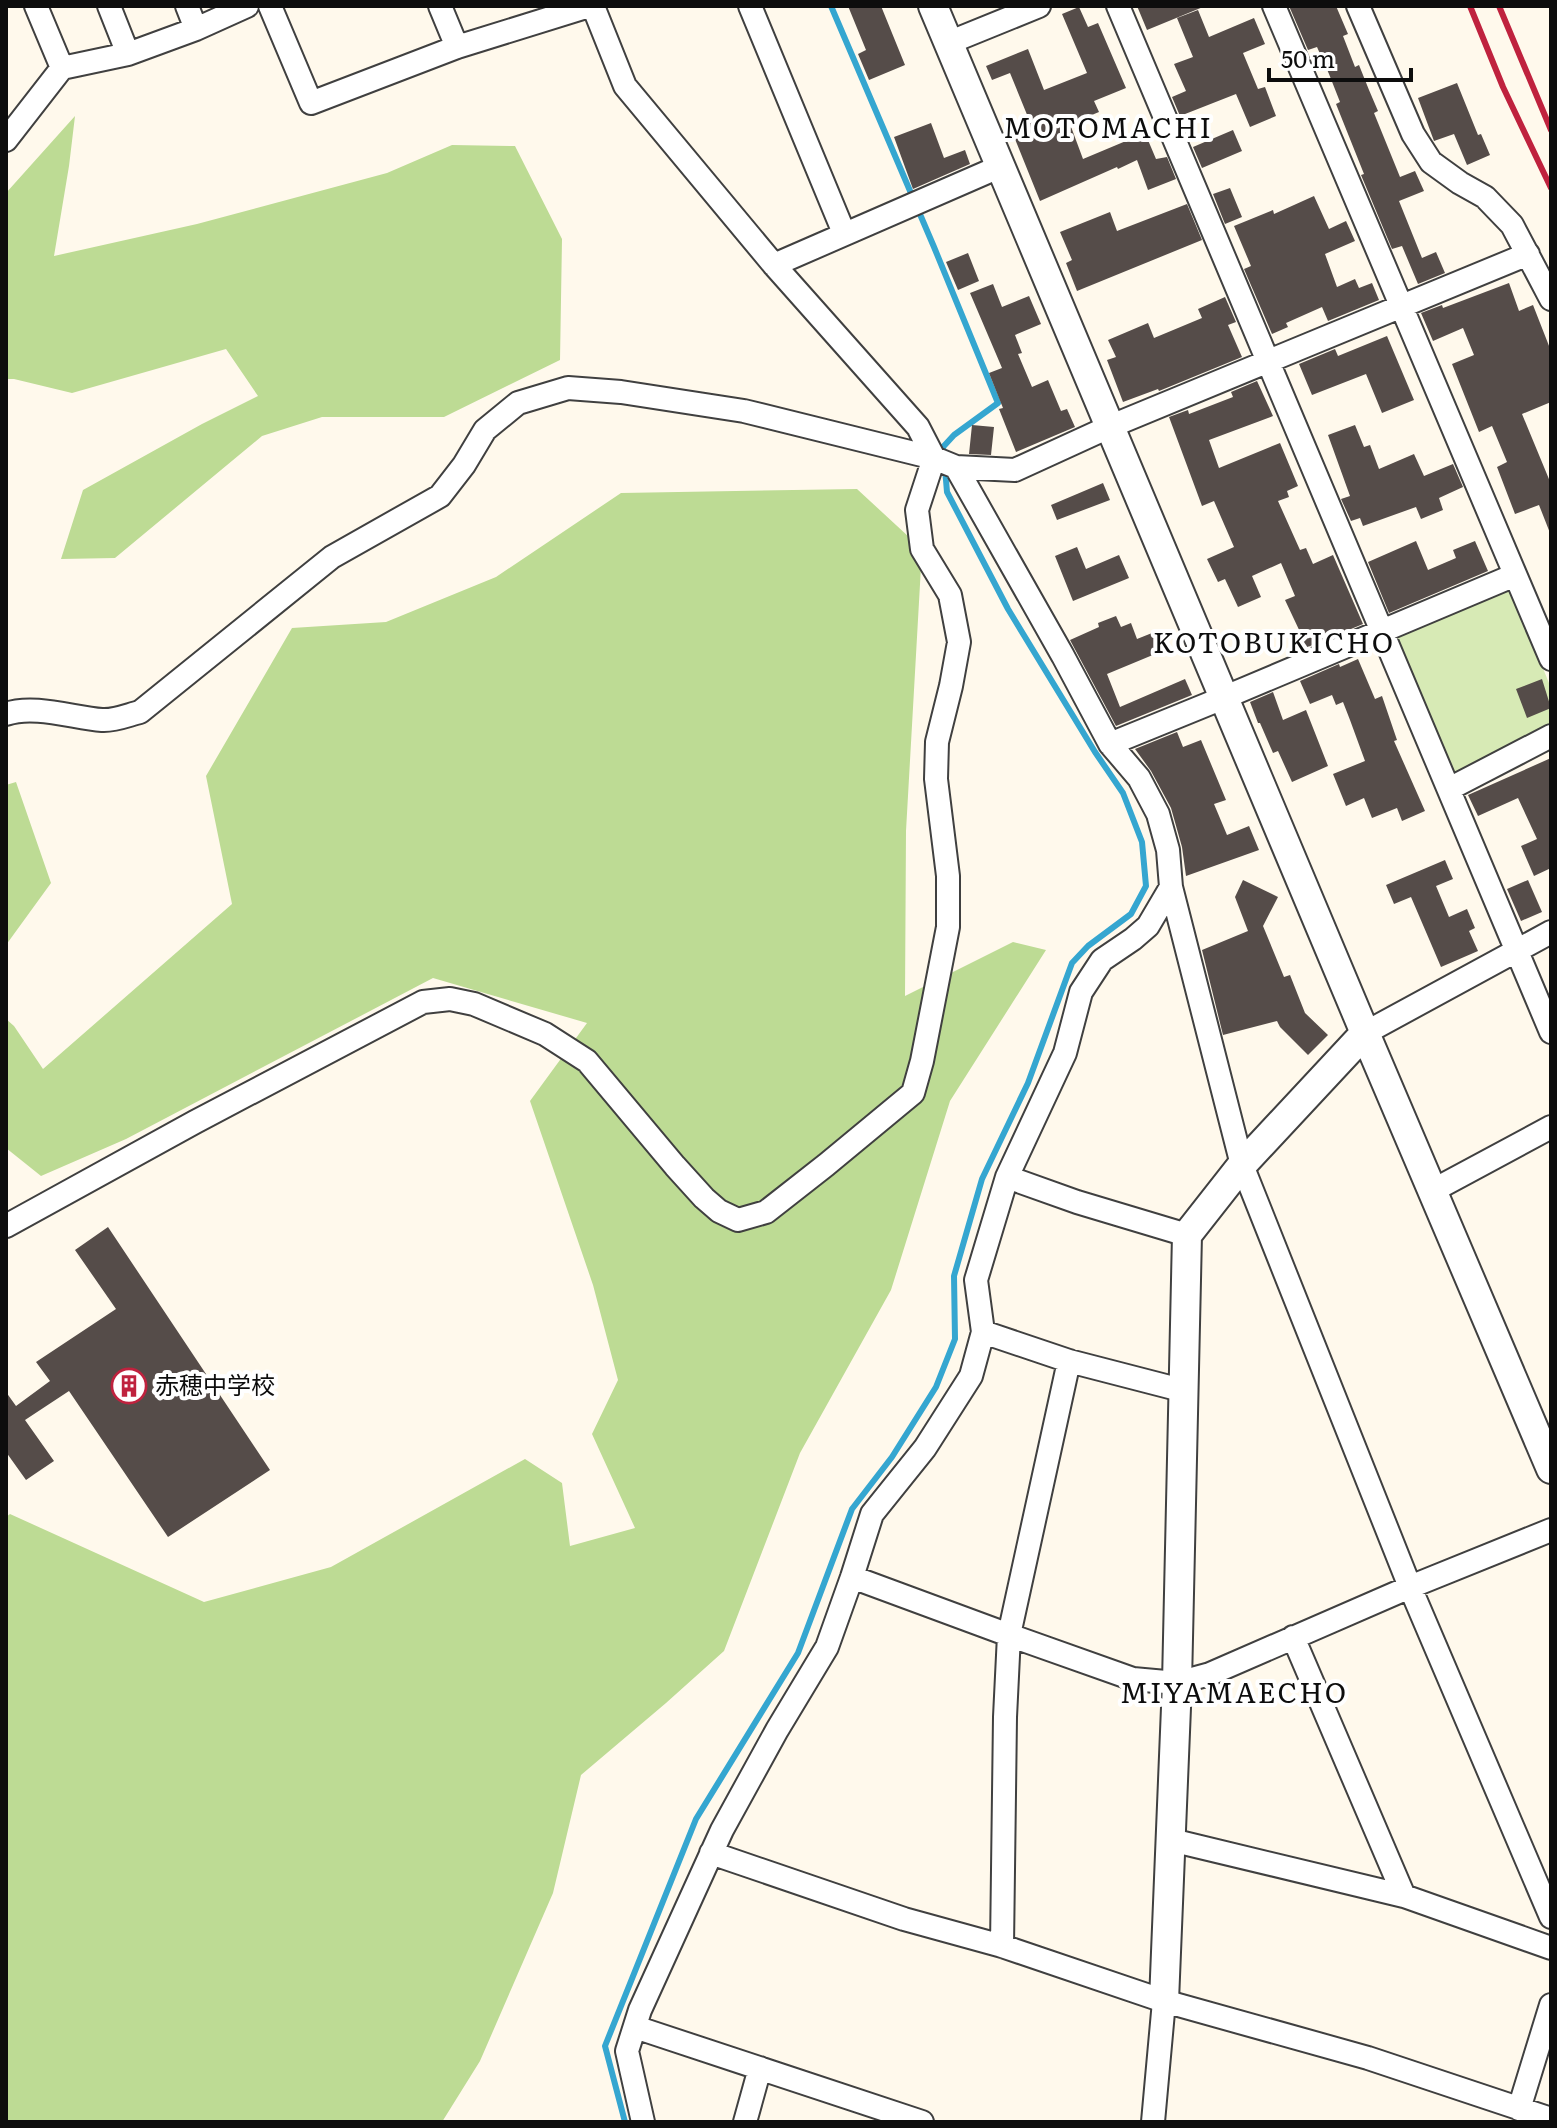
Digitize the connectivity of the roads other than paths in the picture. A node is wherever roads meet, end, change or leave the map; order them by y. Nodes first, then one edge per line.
1 (36, 6) edge
2 (109, 6) edge
3 (187, 6) edge
4 (247, 6) edge
5 (270, 6) edge
6 (440, 6) edge
7 (591, 6) edge
8 (750, 6) edge
9 (933, 6) edge
10 (1039, 6) edge
11 (1118, 6) edge
12 (1274, 6) edge
13 (1358, 6) edge
14 (196, 29) junction
15 (948, 43) junction
16 (457, 47) junction
17 (128, 54) junction
18 (62, 68) junction
19 (6, 108) edge
20 (10, 135) edge
21 (999, 167) junction
22 (844, 233) junction
23 (1528, 254) junction
24 (774, 265) junction
25 (1551, 299) edge
26 (1400, 306) junction
27 (1268, 360) junction
28 (1109, 427) junction
29 (934, 458) junction
30 (956, 467) junction
31 (1515, 575) junction
32 (1382, 630) junction
33 (1551, 659) edge
34 (1223, 698) junction
35 (6, 714) edge
36 (1551, 736) edge
37 (1110, 744) junction
38 (1449, 789) junction
39 (1171, 887) junction
40 (1551, 932) edge
41 (1516, 950) junction
42 (1551, 1032) edge
43 (1365, 1033) junction
44 (1551, 1127) edge
45 (1242, 1165) junction
46 (1007, 1177) junction
47 (1432, 1191) junction
48 (6, 1226) edge
49 (1187, 1235) junction
50 (983, 1332) junction
51 (1069, 1361) junction
52 (1185, 1391) junction
53 (1551, 1469) edge
54 (1551, 1530) edge
55 (852, 1577) junction
56 (1410, 1587) junction
57 (1009, 1635) junction
58 (1293, 1637) junction
59 (1177, 1683) junction
60 (1171, 1840) junction
61 (711, 1853) junction
62 (1404, 1896) junction
63 (1551, 1917) edge
64 (1002, 1946) junction
65 (1551, 1948) edge
66 (1164, 2001) junction
67 (1551, 2005) edge
68 (635, 2027) junction
69 (760, 2068) junction
70 (1519, 2109) junction
71 (1544, 2119) edge
72 (643, 2122) edge
73 (745, 2122) edge
74 (922, 2122) edge
75 (1153, 2122) edge

1 - 18 street
2 - 17 street
3 - 14 street
4 - 14 street
5 - 16 street
6 - 16 street
7 - 16 street
7 - 24 street
8 - 22 street
9 - 15 street
10 - 15 street
11 - 27 street
12 - 26 street
13 - 23 street
14 - 17 street
15 - 21 street
17 - 18 street
18 - 20 street
19 - 20 street
21 - 22 street
21 - 28 street
22 - 24 street
23 - 25 street
23 - 26 street
24 - 29 street
26 - 27 street
26 - 31 street
27 - 28 street
27 - 32 street
28 - 30 street
28 - 34 street
29 - 30 street
29 - 35 street
29 - 48 street
30 - 37 street
31 - 32 street
31 - 33 street
32 - 34 street
32 - 38 street
34 - 37 street
34 - 43 street
36 - 38 street
37 - 39 street
38 - 41 street
39 - 45 street
39 - 46 street
40 - 41 street
41 - 42 street
41 - 43 street
43 - 45 street
43 - 47 street
44 - 47 street
45 - 49 street
45 - 56 street
46 - 49 street
46 - 50 street
47 - 53 street
49 - 52 street
50 - 51 street
50 - 55 street
51 - 52 street
51 - 57 street
52 - 59 street
54 - 56 street
55 - 57 street
55 - 61 street
56 - 58 street
56 - 63 street
57 - 59 street
57 - 64 street
58 - 59 street
58 - 62 street
59 - 60 street
60 - 62 street
60 - 66 street
61 - 64 street
61 - 68 street
62 - 65 street
64 - 66 street
66 - 70 street
66 - 75 street
67 - 70 street
68 - 69 street
68 - 72 street
69 - 73 street
69 - 74 street
70 - 71 street

